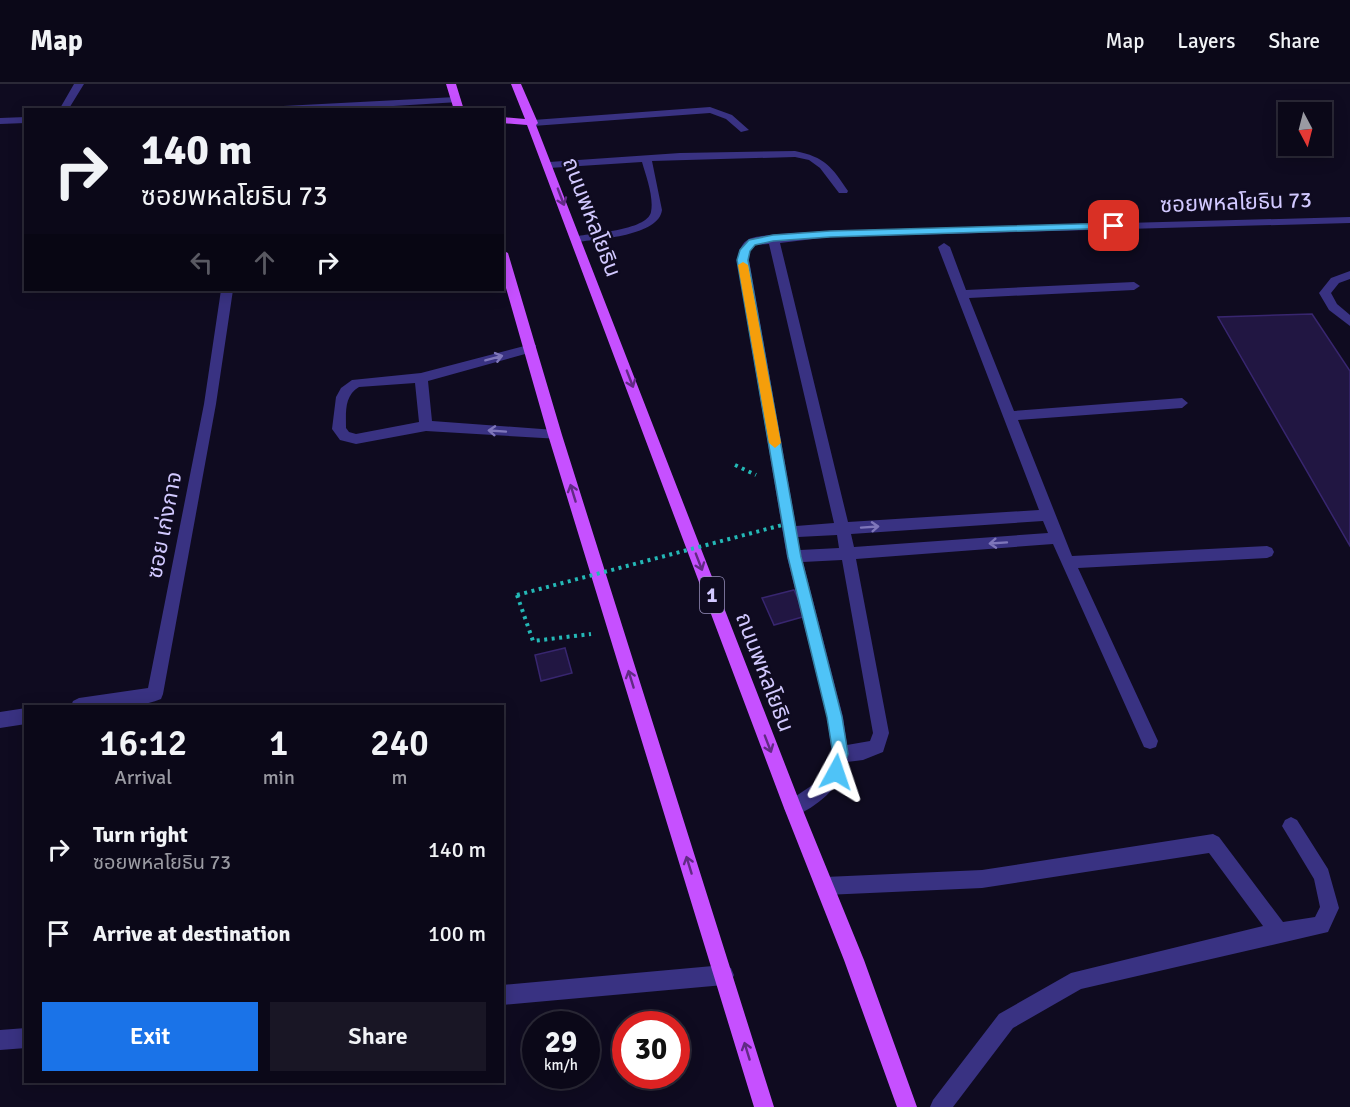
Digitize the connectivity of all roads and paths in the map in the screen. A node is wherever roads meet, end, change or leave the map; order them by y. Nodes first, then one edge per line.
1 (79, 84) edge
2 (451, 84) edge
3 (516, 84) edge
4 (458, 105) edge
5 (64, 108) edge
6 (342, 108) edge
7 (24, 120) edge
8 (504, 120) edge
9 (0, 121) edge
10 (532, 123) junction
11 (744, 130) dead end
12 (646, 159) junction
13 (549, 165) junction
14 (843, 191) dead end
15 (1350, 220) edge
16 (773, 238) junction
17 (577, 239) junction
18 (944, 247) dead end
19 (504, 259) edge
20 (1350, 275) edge
21 (1134, 286) dead end
22 (227, 291) edge
23 (964, 294) junction
24 (1350, 322) edge
25 (532, 348) junction
26 (421, 378) junction
27 (1182, 403) dead end
28 (1010, 416) junction
29 (426, 426) junction
30 (555, 435) junction
31 (1047, 515) junction
32 (788, 528) junction
33 (841, 529) junction
34 (1056, 538) junction
35 (1267, 552) dead end
36 (848, 553) junction
37 (794, 557) junction
38 (1068, 562) junction
39 (616, 631) junction
40 (85, 705) edge
41 (24, 716) edge
42 (0, 720) edge
43 (1150, 741) dead end
44 (840, 754) junction
45 (793, 808) junction
46 (1291, 826) dead end
47 (825, 886) junction
48 (1279, 932) junction
49 (723, 975) junction
50 (504, 995) edge
51 (24, 1038) edge
52 (0, 1040) edge
53 (764, 1107) edge
54 (907, 1107) edge
55 (940, 1107) edge

1 - 5 street
2 - 4 main road
3 - 10 main road, ถนนพหลโยธิน / 1
4 - 6 street
7 - 9 street
8 - 10 main road
10 - 11 street
10 - 13 main road, ถนนพหลโยธิน / 1
12 - 13 street
12 - 14 street
12 - 17 street
13 -> 17 main road, ถนนพหลโยธิน / 1
15 - 16 street, ซอยพหลโยธิน 73
16 - 32 street, ซอยพหลโยธิน 73
16 - 33 street
17 -> 45 main road, ถนนพหลโยธิน / 1
18 - 23 street
19 - 25 main road
20 - 24 street
21 - 23 street
22 - 40 street, ซอย เก่งกาจ
23 - 28 street
26 -> 25 street
25 - 30 main road
26 - 29 street
26 - 29 street
27 - 28 street
28 - 31 street
30 -> 29 street
39 -> 30 main road
33 -> 31 street
31 - 34 street
32 - 33 street
32 - 37 street, ซอยพหลโยธิน 73
32 - 39 path, bridge
33 - 36 street
34 -> 36 street
34 - 38 street
35 - 38 street
36 - 37 street
36 - 44 street
37 - 44 street, ซอยพหลโยธิน 73
38 - 43 street
49 -> 39 main road
41 - 42 street
44 - 45 street
45 - 47 main road, ถนนพหลโยธิน / 1
46 - 48 street
47 - 48 street
47 - 54 main road, ถนนพหลโยธิน / 1
48 - 55 street
49 - 50 street
53 -> 49 main road
51 - 52 street

